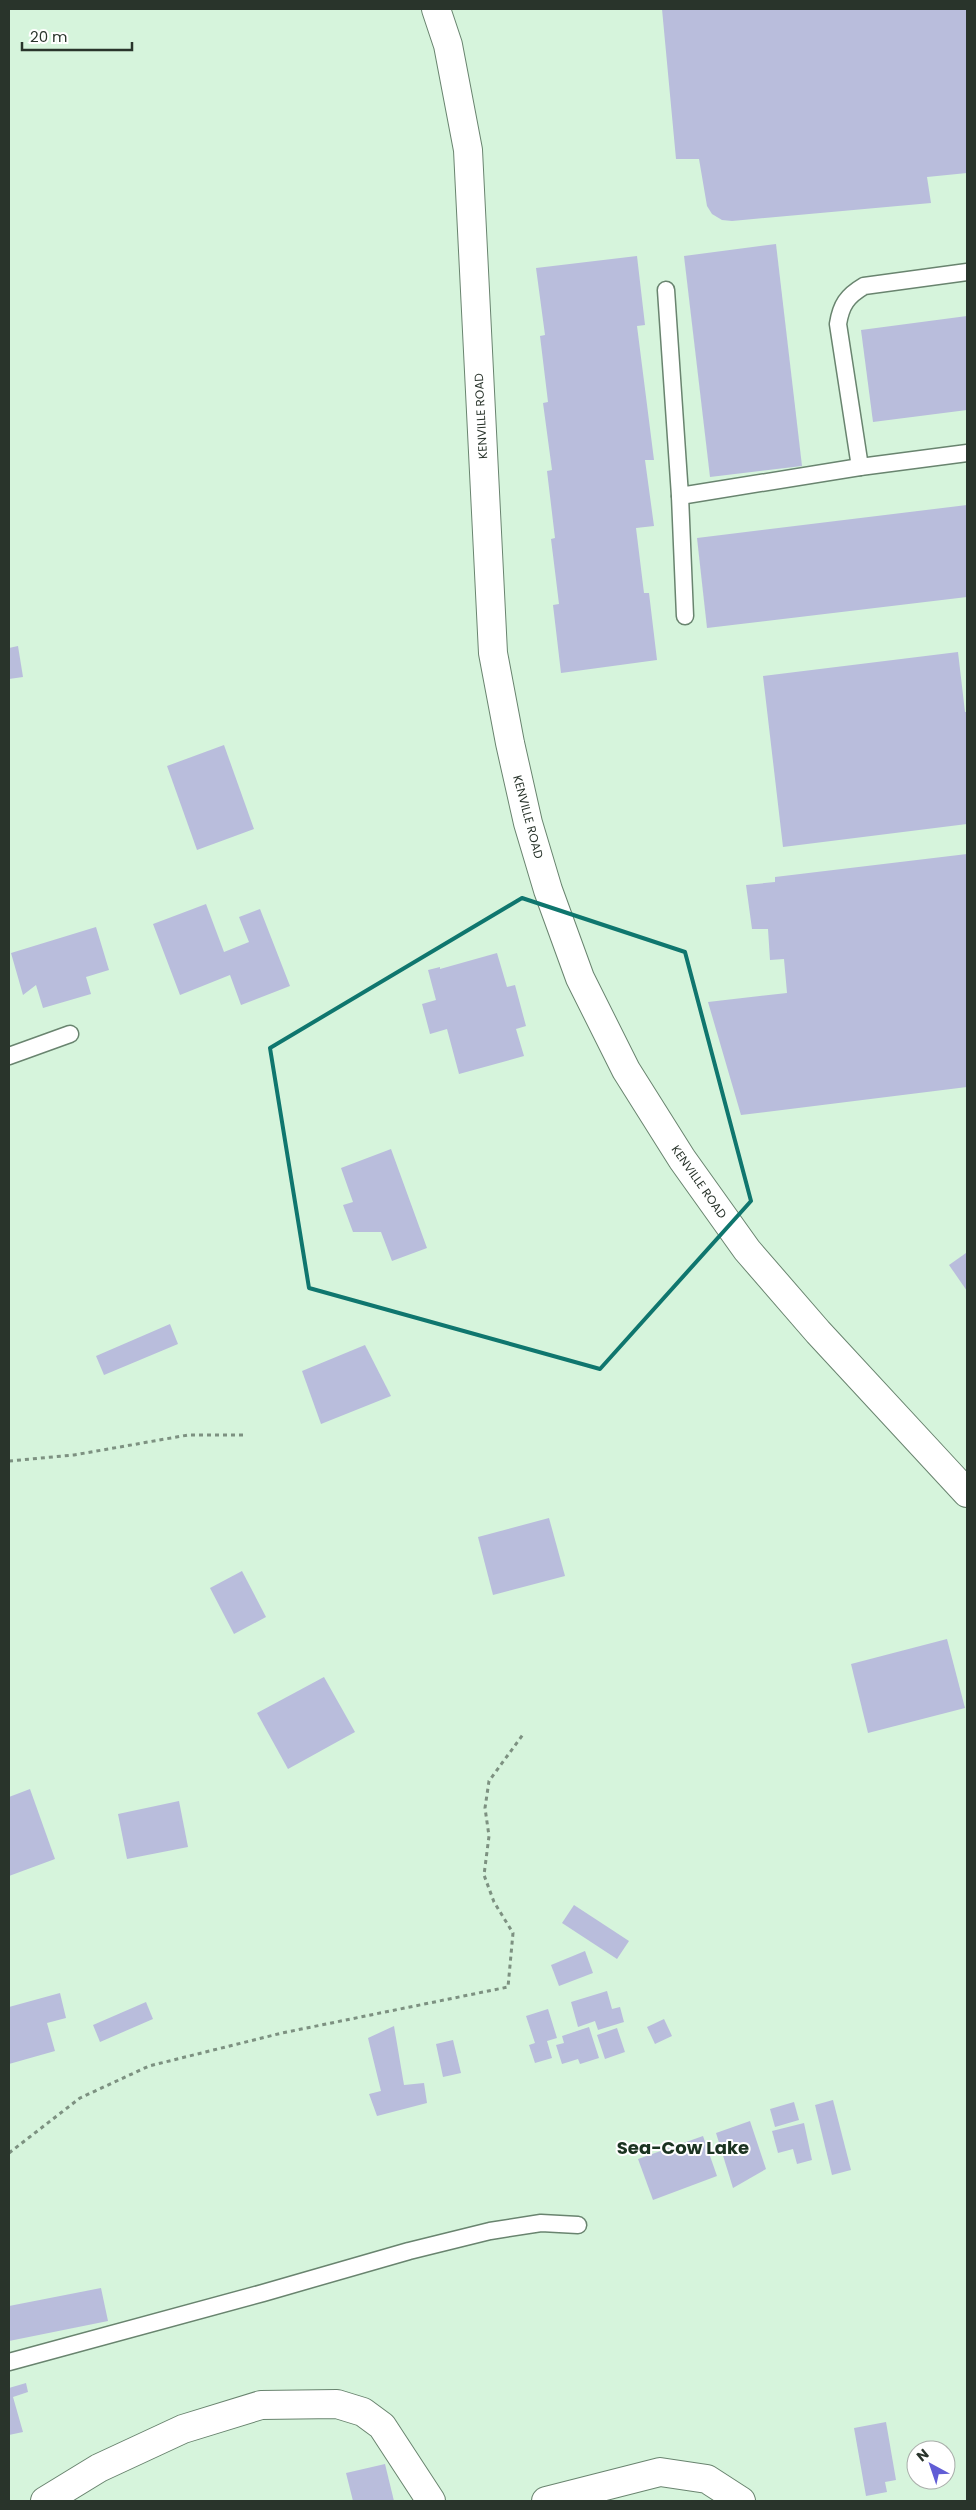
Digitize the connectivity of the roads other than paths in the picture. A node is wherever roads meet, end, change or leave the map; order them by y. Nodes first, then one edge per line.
1 (436, 9) edge
2 (967, 272) edge
3 (666, 290) dead end
4 (967, 453) edge
5 (860, 467) junction
6 (680, 496) junction
7 (685, 616) dead end
8 (70, 1034) dead end
9 (9, 1056) edge
10 (967, 1493) edge
11 (578, 2225) dead end
12 (9, 2362) edge
13 (45, 2501) edge
14 (432, 2501) edge
15 (546, 2501) edge
16 (741, 2501) edge

1 - 10 street, KENVILLE ROAD
2 - 5 lane
3 - 6 lane
4 - 5 lane
5 - 6 lane
6 - 7 lane
8 - 9 lane
11 - 12 lane
13 - 14 street
15 - 16 street

